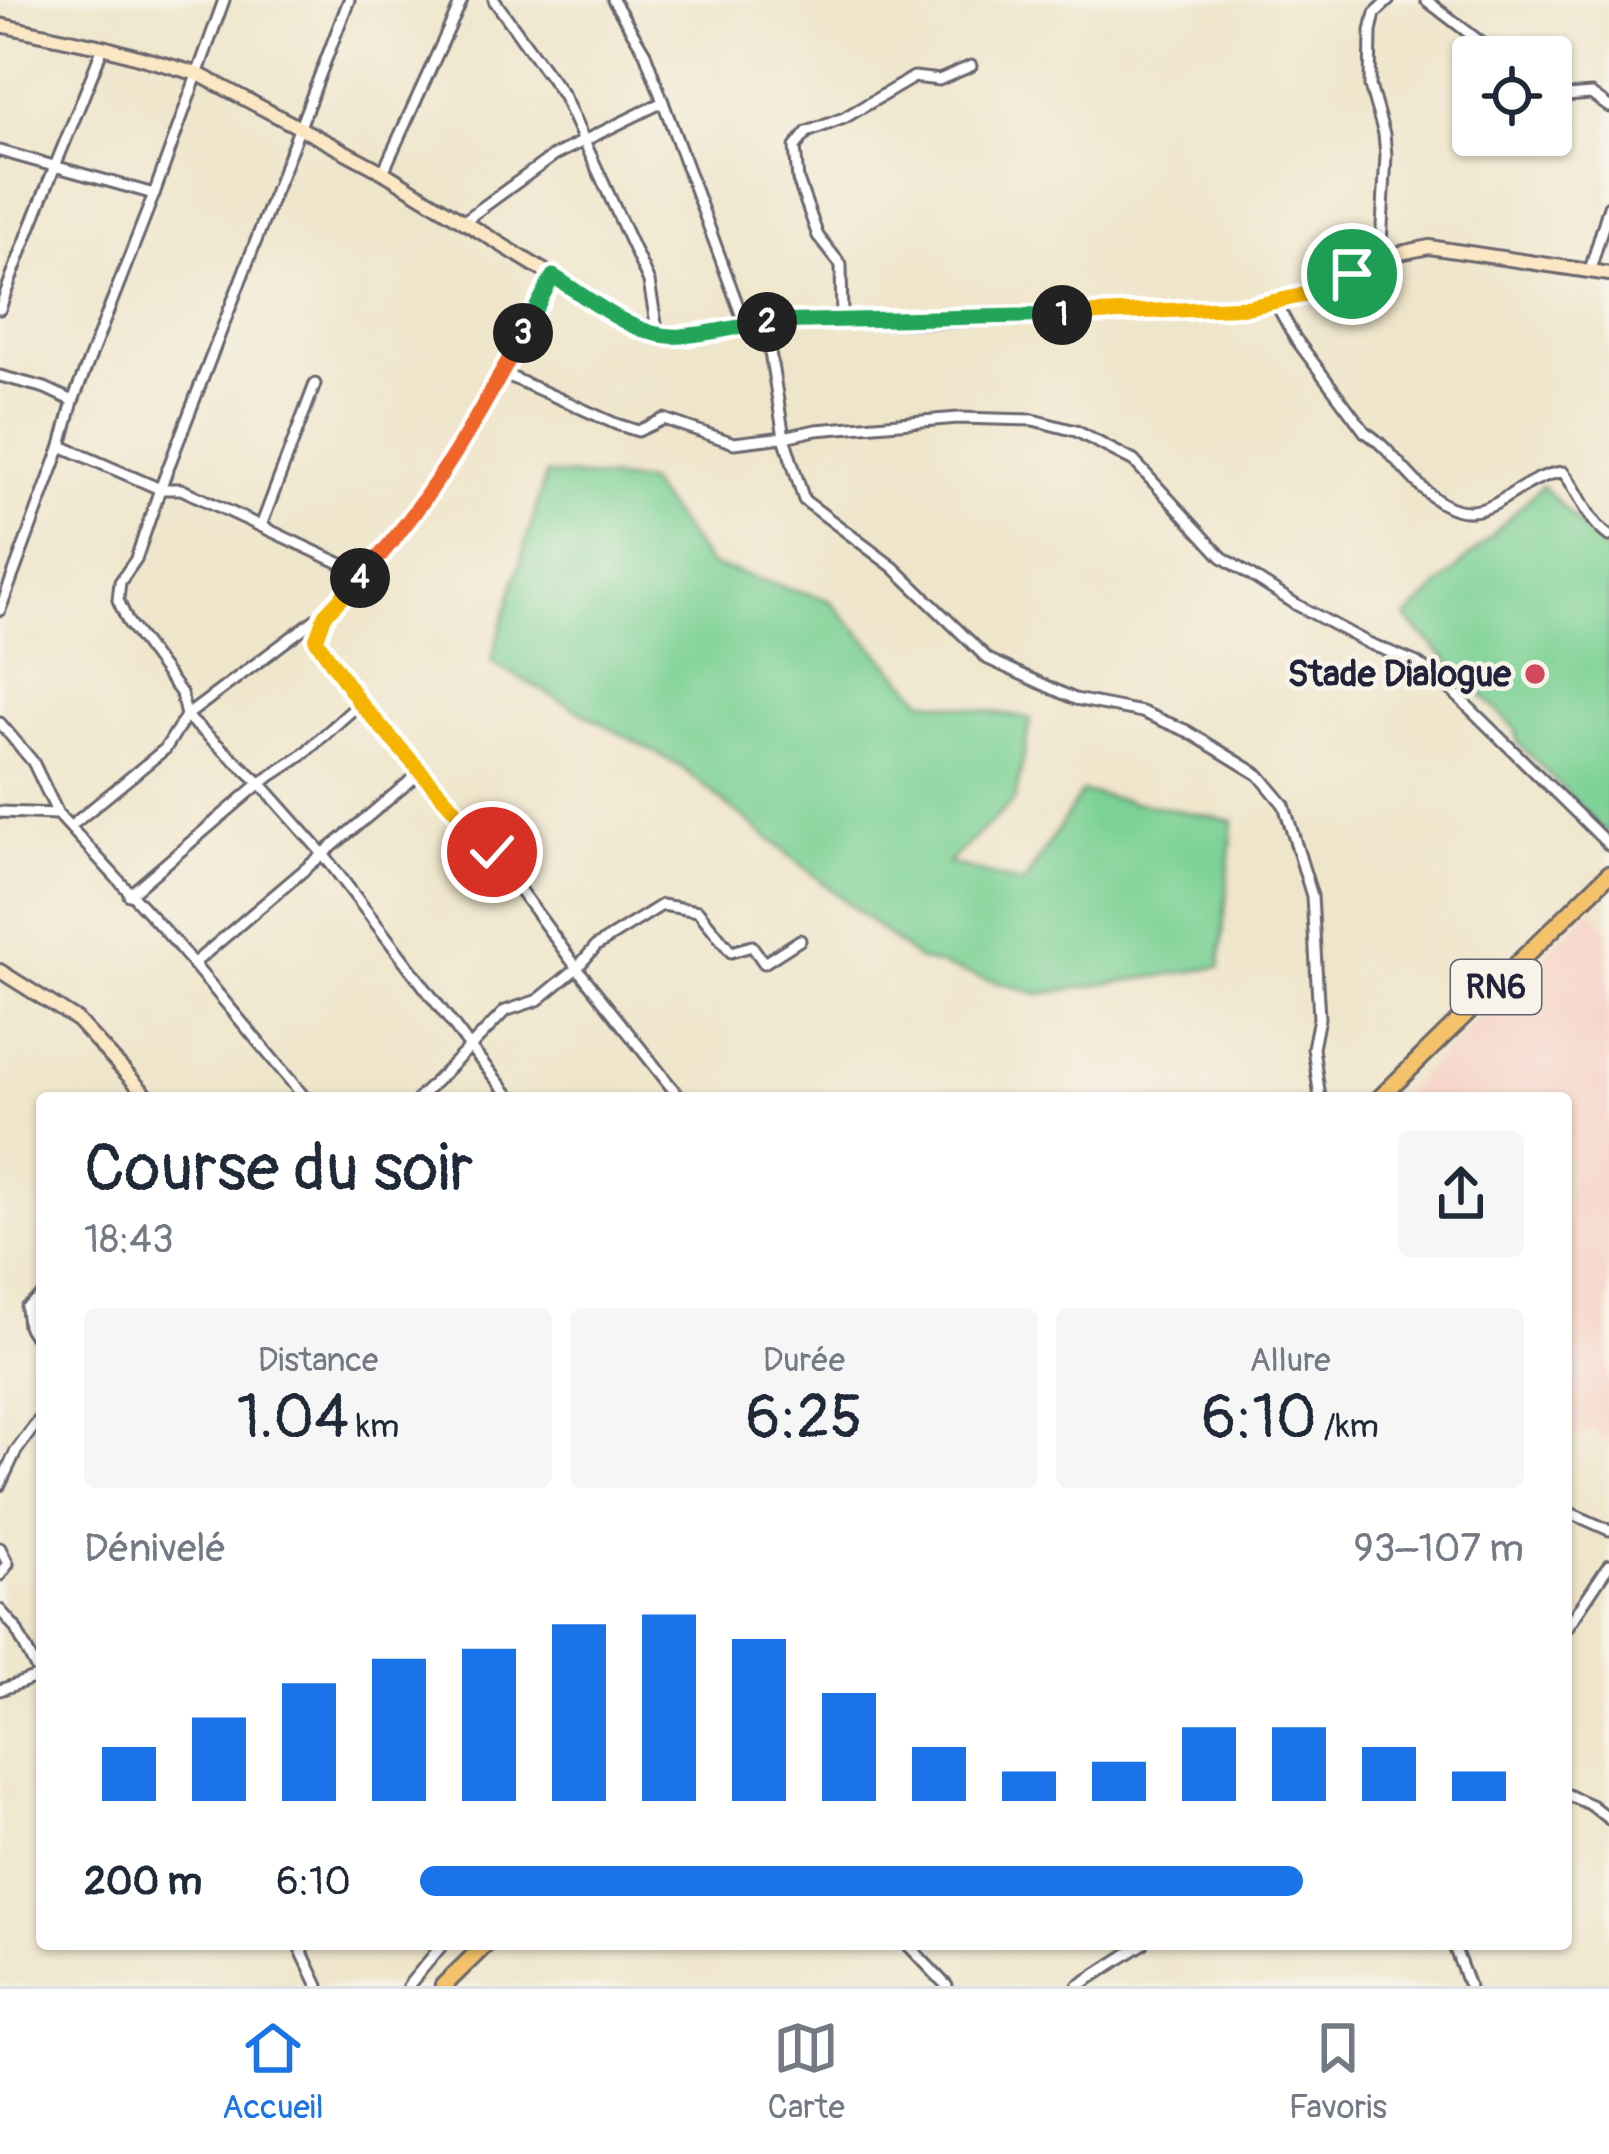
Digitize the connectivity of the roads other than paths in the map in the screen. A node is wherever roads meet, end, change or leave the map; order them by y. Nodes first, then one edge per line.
1 (224, 0) edge
2 (349, 0) edge
3 (461, 0) edge
4 (494, 0) edge
5 (613, 0) edge
6 (1389, 0) edge
7 (1426, 0) edge
8 (0, 25) edge
9 (1473, 36) edge
10 (103, 47) junction
11 (971, 66) dead end
12 (198, 74) junction
13 (1572, 96) edge
14 (663, 102) junction
15 (1609, 107) edge
16 (302, 128) junction
17 (584, 139) junction
18 (0, 152) edge
19 (56, 168) junction
20 (383, 172) junction
21 (154, 194) junction
22 (1609, 206) edge
23 (464, 220) junction
24 (1380, 262) junction
25 (1591, 270) junction
26 (1609, 274) edge
27 (553, 276) junction
28 (1275, 302) junction
29 (0, 310) edge
30 (842, 320) junction
31 (765, 322) junction
32 (745, 325) junction
33 (658, 335) junction
34 (502, 373) junction
35 (0, 376) edge
36 (315, 384) dead end
37 (73, 401) junction
38 (784, 437) junction
39 (62, 446) junction
40 (160, 489) junction
41 (261, 526) junction
42 (1609, 536) edge
43 (369, 569) junction
44 (337, 603) junction
45 (0, 610) edge
46 (360, 703) junction
47 (186, 716) junction
48 (0, 723) edge
49 (421, 772) junction
50 (260, 783) junction
51 (0, 812) edge
52 (58, 814) junction
53 (71, 826) junction
54 (1609, 845) edge
55 (323, 854) junction
56 (1609, 874) edge
57 (128, 895) junction
58 (800, 940) dead end
59 (193, 964) junction
60 (577, 968) junction
61 (0, 971) edge
62 (470, 1047) junction
63 (143, 1092) edge
64 (299, 1092) edge
65 (424, 1092) edge
66 (506, 1092) edge
67 (675, 1092) edge
68 (1319, 1092) edge
69 (1386, 1092) edge
70 (36, 1300) edge
71 (36, 1339) edge
72 (36, 1424) edge
73 (0, 1485) edge
74 (1572, 1514) edge
75 (1609, 1530) edge
76 (0, 1548) edge
77 (1609, 1565) edge
78 (0, 1575) edge
79 (0, 1610) edge
80 (1572, 1620) edge
81 (36, 1666) edge
82 (36, 1677) edge
83 (0, 1690) edge
84 (1572, 1796) edge
85 (1609, 1820) edge
86 (301, 1950) edge
87 (438, 1950) edge
88 (480, 1950) edge
89 (913, 1950) edge
90 (1134, 1950) edge
91 (1455, 1950) edge
92 (318, 1986) edge
93 (408, 1986) edge
94 (443, 1986) edge
95 (947, 1986) edge
96 (1078, 1986) edge
97 (1469, 1986) edge

1 - 12 street
2 - 16 street
3 - 20 street
4 - 17 street
5 - 14 street
6 - 24 street
7 - 9 street
8 - 10 main road
10 - 12 main road
10 - 19 street
11 - 30 street
12 - 16 main road
12 - 21 street
13 - 15 street
14 - 17 street
14 - 32 street
16 - 20 main road
16 - 40 street
17 - 23 street
17 - 33 street
18 - 19 street
19 - 21 street
19 - 29 street
20 - 23 main road
21 - 37 street
22 - 25 street
23 - 27 main road
24 - 25 main road
24 - 28 main road
25 - 26 main road
27 - 33 main road
27 - 34 street
28 - 30 main road
28 - 42 street
30 - 31 main road
31 - 32 main road
31 - 38 street
32 - 33 main road
34 - 38 street
34 - 43 street
35 - 37 street
36 - 41 street
37 - 39 street
38 - 54 street
38 - 68 street
39 - 40 street
39 - 45 street
40 - 41 street
40 - 47 street
41 - 43 street
43 - 44 street
44 - 46 street
44 - 47 street
46 - 49 street
46 - 50 street
47 - 50 street
47 - 53 street
48 - 52 street
49 - 55 street
49 - 60 street
50 - 55 street
50 - 57 street
51 - 52 street
52 - 53 street
53 - 57 street
55 - 59 street
55 - 62 street
56 - 69 highway, RN6
57 - 59 street
58 - 60 street
59 - 64 street
60 - 62 street
60 - 67 street
61 - 63 main road
62 - 65 street
62 - 66 street
70 - 71 street
72 - 73 street
74 - 75 street
76 - 78 street
77 - 80 street
79 - 81 street
82 - 83 street
84 - 85 street
86 - 92 street
87 - 93 street
88 - 94 highway
89 - 95 street
90 - 96 street
91 - 97 street

